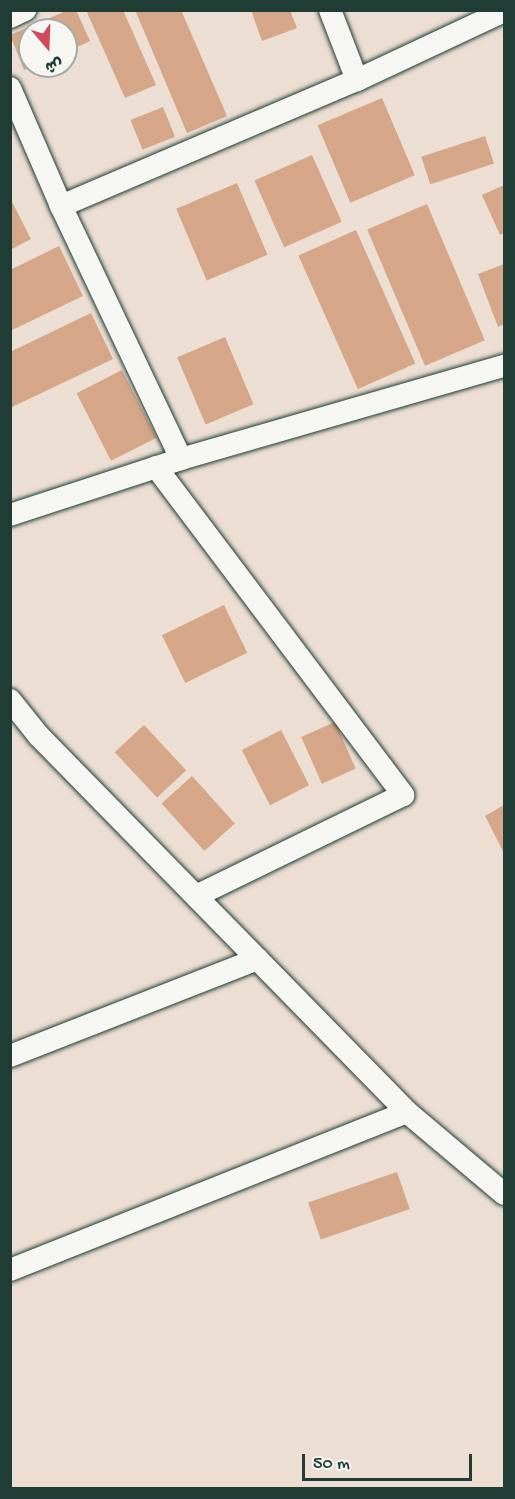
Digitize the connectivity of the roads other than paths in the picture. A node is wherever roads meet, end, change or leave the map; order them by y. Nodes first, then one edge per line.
1 (25, 10) edge
2 (330, 10) edge
3 (504, 11) edge
4 (10, 17) edge
5 (357, 80) junction
6 (10, 88) edge
7 (61, 206) junction
8 (504, 366) edge
9 (181, 459) junction
10 (156, 467) junction
11 (10, 515) edge
12 (10, 700) edge
13 (196, 896) junction
14 (258, 959) junction
15 (10, 1056) edge
16 (407, 1112) junction
17 (504, 1194) edge
18 (10, 1270) edge

1 - 4 street
2 - 5 street
3 - 5 street
5 - 7 street
6 - 7 street
7 - 9 street
8 - 9 street
9 - 10 street
10 - 11 street
10 - 13 street
12 - 13 street
13 - 14 street
14 - 15 street
14 - 16 street
16 - 17 street
16 - 18 street

